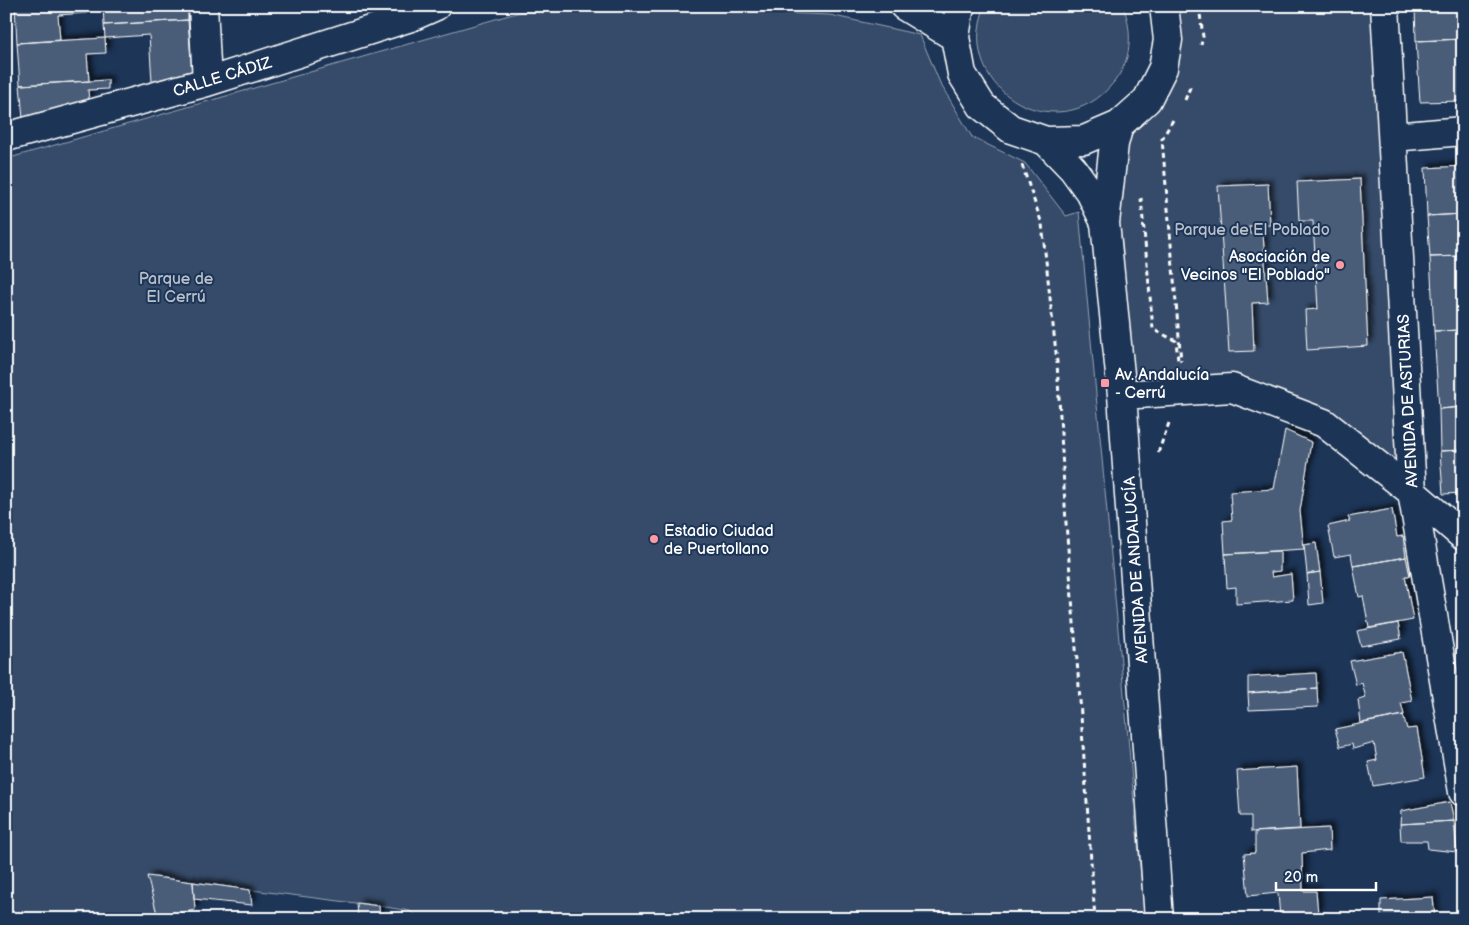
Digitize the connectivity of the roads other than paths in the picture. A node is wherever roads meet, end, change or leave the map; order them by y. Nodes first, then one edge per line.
1 (203, 6) edge
2 (436, 6) edge
3 (904, 6) edge
4 (960, 6) edge
5 (1164, 6) edge
6 (1385, 6) edge
7 (410, 12) edge
8 (955, 38) junction
9 (207, 82) junction
10 (1119, 126) junction
11 (1463, 132) edge
12 (6, 137) edge
13 (1393, 137) junction
14 (1046, 141) junction
15 (1105, 223) junction
16 (1122, 395) junction
17 (1412, 492) junction
18 (1463, 536) edge
19 (1463, 792) edge
20 (1159, 919) edge

1 - 9 street
2 - 7 street, CALLE CÁDIZ
3 - 8 street
4 - 8 street
5 - 10 street
6 - 13 street, AVENIDA DE ASTURIAS
7 - 9 street, CALLE CÁDIZ
8 - 14 street
9 - 12 street, CALLE CÁDIZ
10 - 14 street
10 - 15 street, AVENIDA DE ANDALUCÍA
11 - 13 street
13 - 17 street, AVENIDA DE ASTURIAS
14 - 15 street, AVENIDA DE ANDALUCÍA
15 - 16 street, AVENIDA DE ANDALUCÍA
16 - 17 street
16 - 20 street, AVENIDA DE ANDALUCÍA
17 - 18 street
17 - 19 street, AVENIDA DE ASTURIAS

